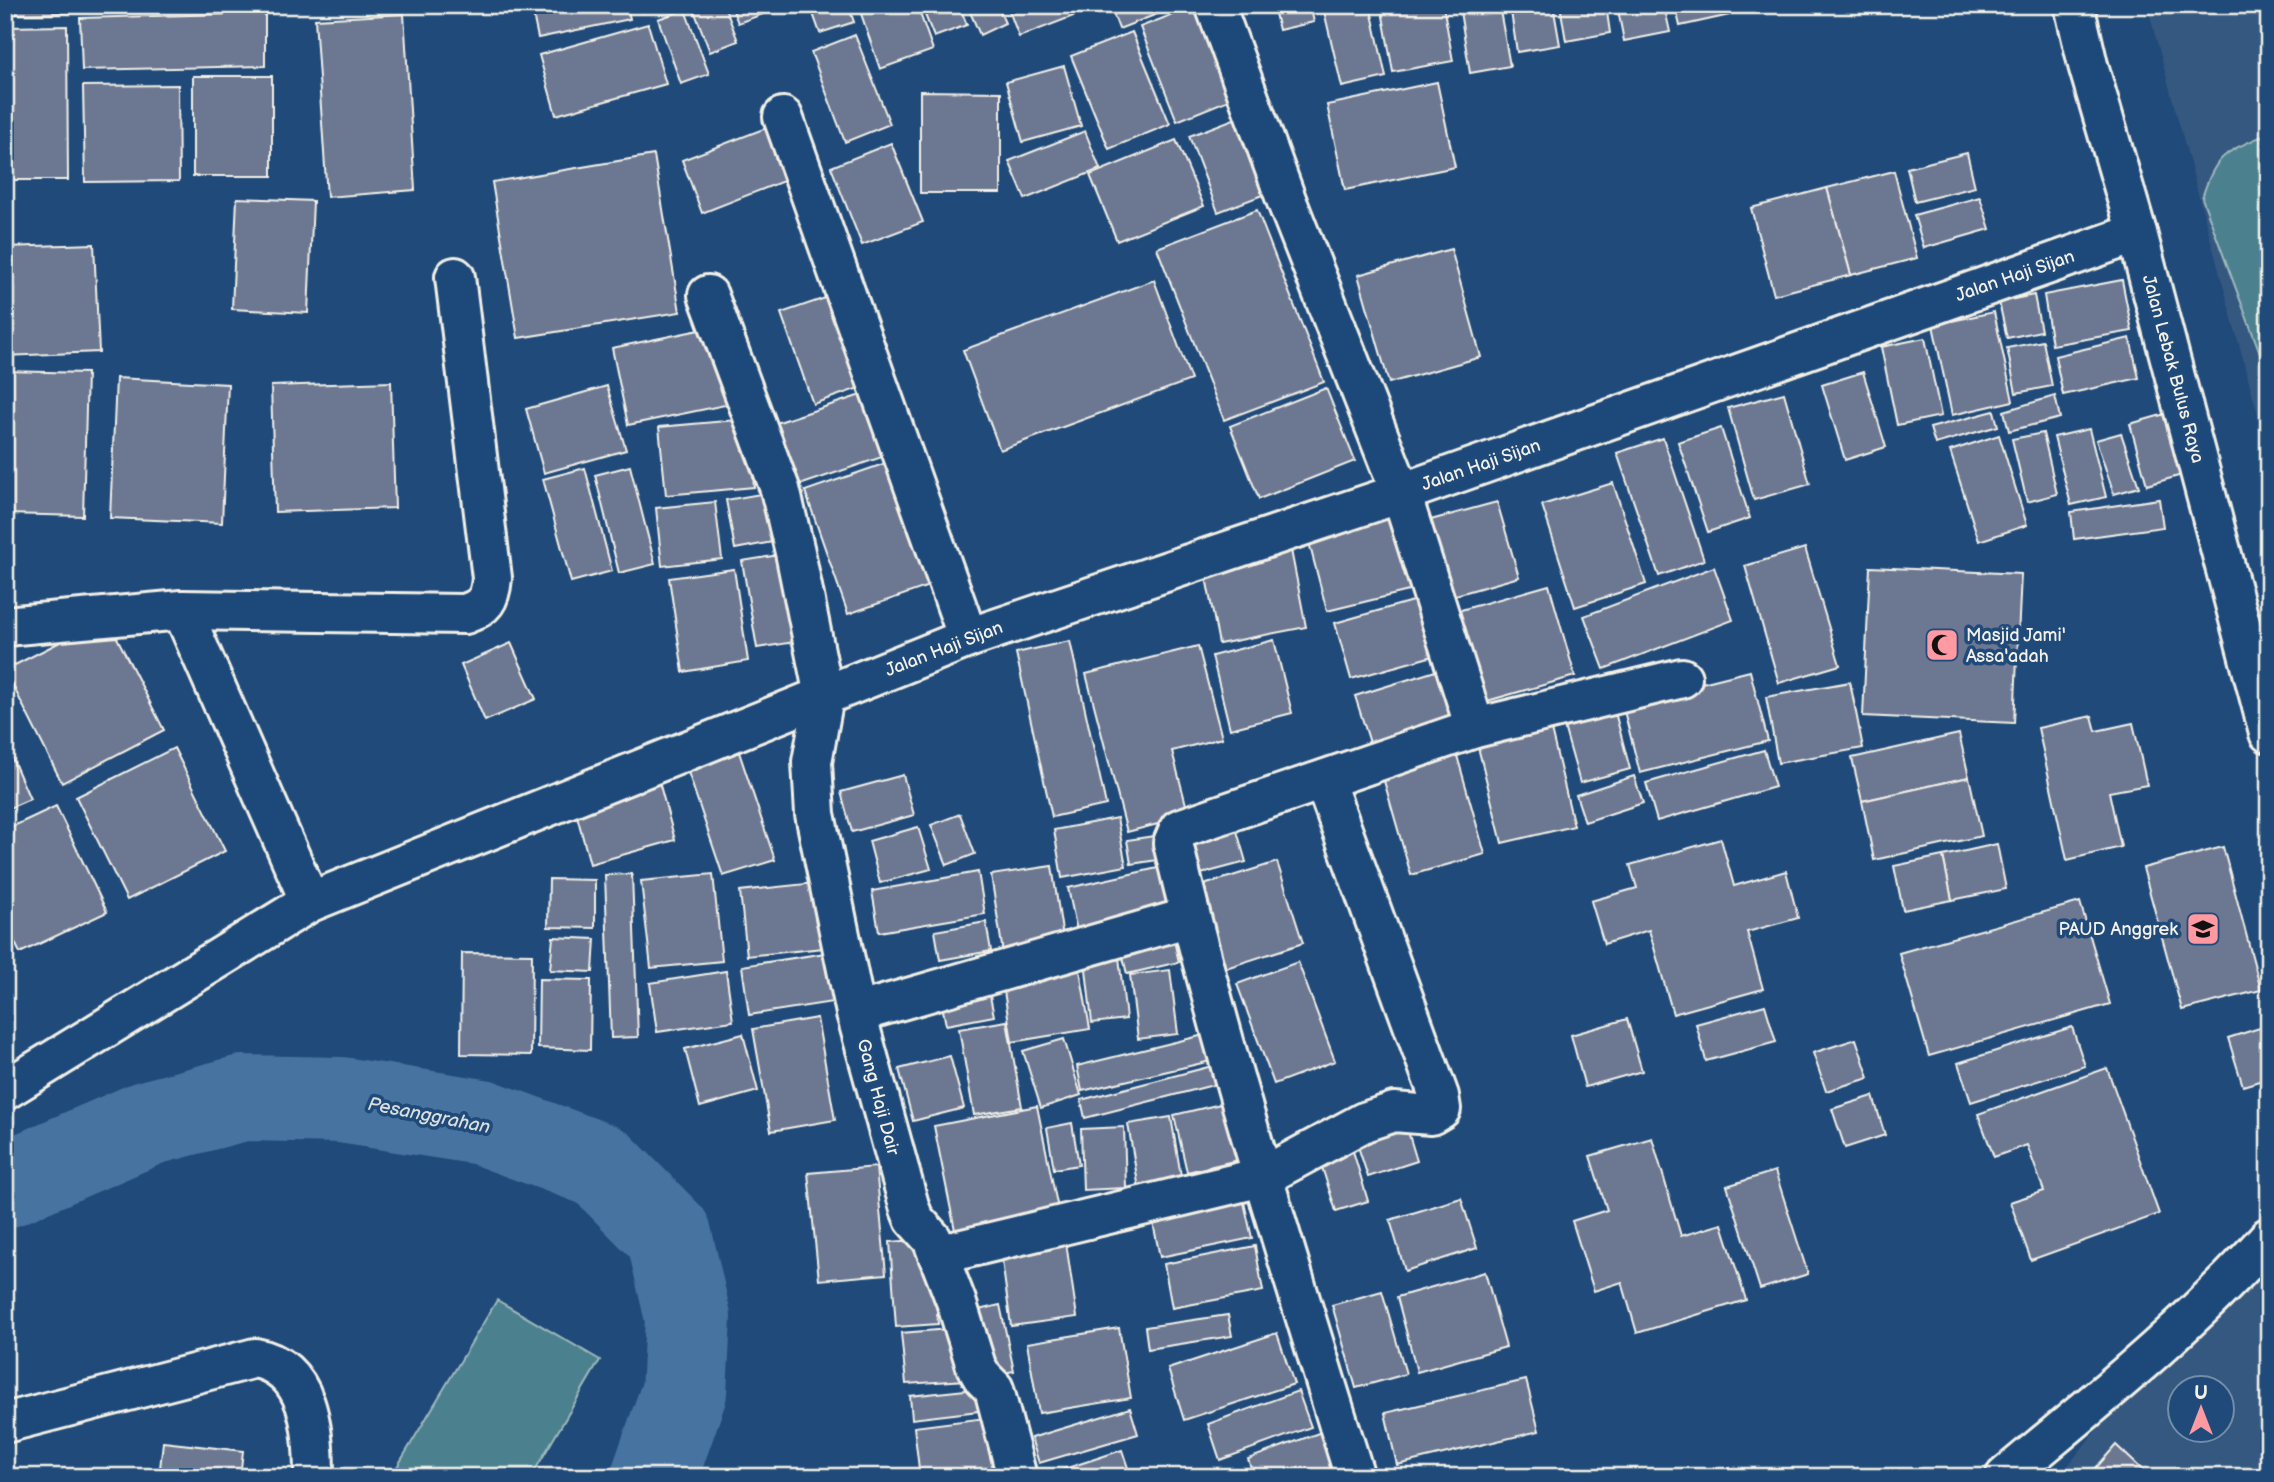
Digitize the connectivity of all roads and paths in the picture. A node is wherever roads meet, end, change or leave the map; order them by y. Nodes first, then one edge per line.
1 (1215, 5) edge
2 (2074, 5) edge
3 (783, 117) dead end
4 (2137, 233) junction
5 (454, 276) dead end
6 (708, 295) dead end
7 (1401, 493) junction
8 (182, 610) junction
9 (5, 626) edge
10 (968, 638) junction
11 (1682, 678) dead end
12 (824, 696) junction
13 (1475, 728) junction
14 (2269, 733) edge
15 (1324, 780) junction
16 (310, 902) junction
17 (1190, 917) junction
18 (856, 1013) junction
19 (5, 1090) edge
20 (1262, 1177) junction
21 (2269, 1237) edge
22 (938, 1255) junction
23 (5, 1423) edge
24 (314, 1477) edge
25 (1017, 1477) edge
26 (1355, 1477) edge
27 (2005, 1477) edge

1 - 7 street
2 - 4 street, Jalan Lebak Bulus Raya
3 - 10 street
4 - 7 street, Jalan Haji Sijan
4 - 14 street, Jalan Lebak Bulus Raya
5 - 8 street
6 - 12 street
7 - 10 street, Jalan Haji Sijan
7 - 13 street
8 - 9 street
8 - 16 street
10 - 12 street, Jalan Haji Sijan
11 - 13 street
12 - 16 street, Jalan Haji Sijan
12 - 18 street, Gang Haji Dair
13 - 15 street
15 - 17 street
15 - 20 street
16 - 19 street, Jalan Haji Sijan
17 - 18 street
17 - 20 street
18 - 22 street, Gang Haji Dair
20 - 22 street
20 - 26 street
21 - 27 street
22 - 25 street, Gang Haji Dair
23 - 24 street

